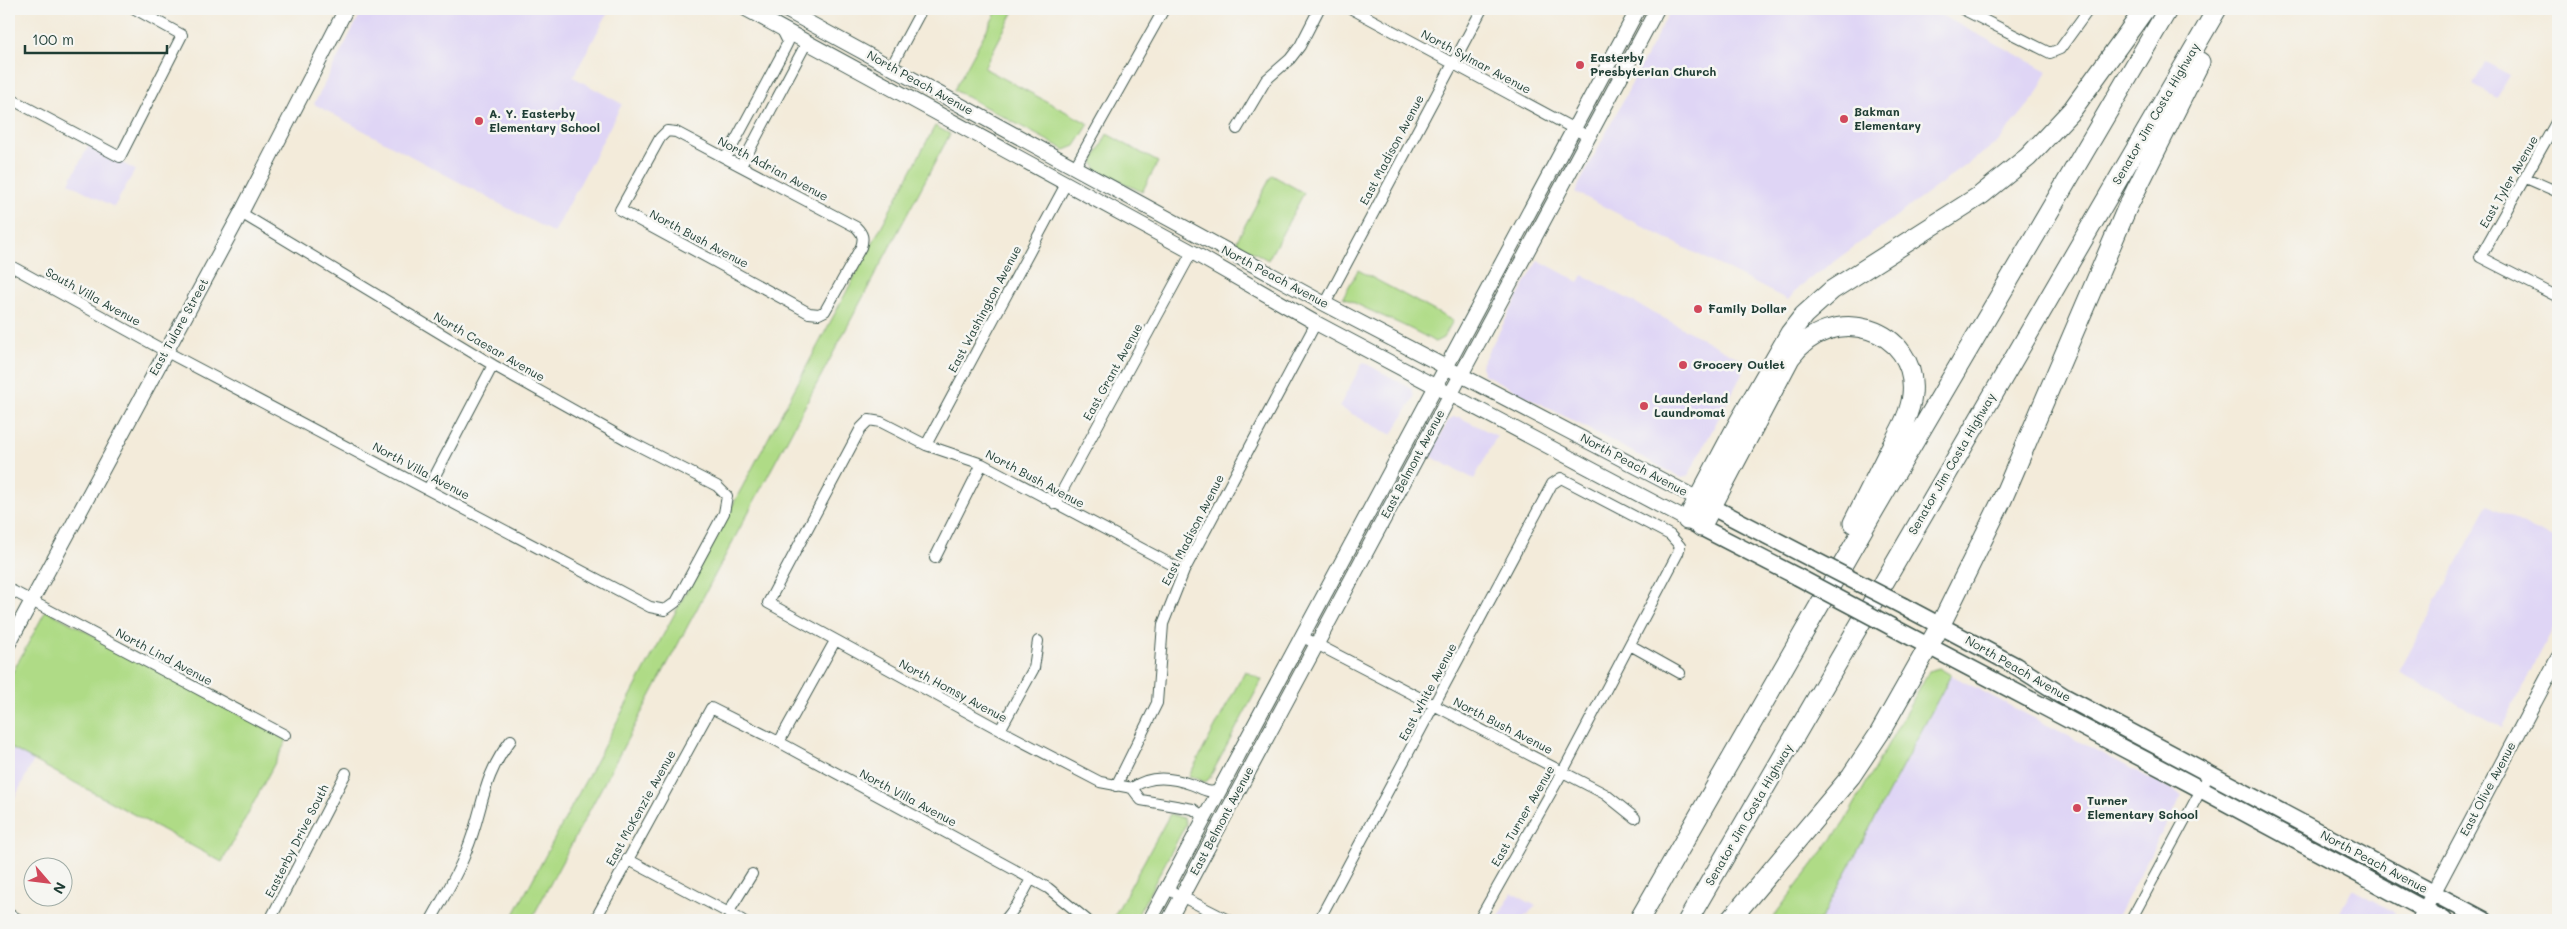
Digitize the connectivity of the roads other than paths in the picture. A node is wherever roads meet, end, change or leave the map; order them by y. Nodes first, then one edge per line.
1 (135, 9) edge
2 (346, 9) edge
3 (746, 9) edge
4 (784, 9) edge
5 (922, 9) edge
6 (1164, 9) edge
7 (1319, 9) edge
8 (1352, 9) edge
9 (1482, 9) edge
10 (1638, 9) edge
11 (1658, 9) edge
12 (1962, 9) edge
13 (2089, 9) edge
14 (2145, 9) edge
15 (2168, 9) edge
16 (2217, 9) edge
17 (2228, 9) edge
18 (780, 27) junction
19 (807, 42) junction
20 (1452, 64) junction
21 (891, 67) junction
22 (9, 98) edge
23 (2558, 119) edge
24 (1237, 129) dead end
25 (1574, 129) junction
26 (1589, 137) junction
27 (1002, 148) junction
28 (726, 158) junction
29 (741, 166) junction
30 (1074, 167) junction
31 (2526, 178) junction
32 (1066, 184) junction
33 (2558, 192) edge
34 (620, 210) joint
35 (240, 213) junction
36 (1192, 252) junction
37 (9, 265) edge
38 (1287, 283) junction
39 (2558, 297) edge
40 (1325, 304) junction
41 (820, 314) joint
42 (1316, 322) junction
43 (165, 351) junction
44 (493, 366) junction
45 (1445, 367) junction
46 (1461, 375) junction
47 (1435, 386) junction
48 (1450, 395) junction
49 (926, 445) junction
50 (982, 464) junction
51 (1561, 478) joint
52 (428, 489) junction
53 (1705, 503) junction
54 (1055, 504) junction
55 (1694, 524) junction
56 (935, 558) dead end
57 (1184, 571) junction
58 (9, 589) edge
59 (31, 601) junction
60 (768, 603) joint
61 (665, 610) joint
62 (1940, 626) junction
63 (1301, 636) junction
64 (835, 641) junction
65 (1038, 641) dead end
66 (9, 643) edge
67 (1317, 644) junction
68 (1630, 645) junction
69 (1928, 646) junction
70 (2558, 658) edge
71 (1680, 672) dead end
72 (2033, 701) junction
73 (1435, 705) junction
74 (711, 708) joint
75 (2090, 710) junction
76 (2082, 726) junction
77 (1000, 730) junction
78 (285, 735) dead end
79 (2137, 735) junction
80 (511, 740) dead end
81 (779, 742) junction
82 (1563, 771) junction
83 (346, 772) dead end
84 (2210, 773) junction
85 (1116, 786) junction
86 (1132, 788) junction
87 (2201, 789) junction
88 (1219, 790) junction
89 (1635, 818) dead end
90 (1203, 821) junction
91 (1678, 853) junction
92 (627, 859) junction
93 (752, 874) dead end
94 (1031, 879) junction
95 (1167, 888) junction
96 (2433, 893) junction
97 (1182, 896) junction
98 (728, 913) junction
99 (9, 914) edge
100 (2421, 915) edge
101 (20, 920) edge
102 (270, 920) edge
103 (431, 920) edge
104 (595, 920) edge
105 (742, 920) edge
106 (1005, 920) edge
107 (1087, 920) edge
108 (1150, 920) edge
109 (1169, 920) edge
110 (1228, 920) edge
111 (1319, 920) edge
112 (1479, 920) edge
113 (1639, 920) edge
114 (1688, 920) edge
115 (1730, 920) edge
116 (2131, 920) edge
117 (2444, 920) edge
118 (2484, 920) edge

1 - 22 street
2 - 35 main road, East Tulare Street
3 - 18 main road, North Peach Avenue
4 - 21 main road, North Peach Avenue
5 - 21 street
6 - 30 street
7 - 24 street
8 - 20 street, North Sylmar Avenue
9 - 20 street, East Madison Avenue
10 - 25 main road, East Belmont Avenue
11 - 26 main road, East Belmont Avenue
12 - 13 street
14 - 53 highway
15 - 91 highway
16 - 114 highway, Senator Jim Costa Highway
17 - 62 highway
18 - 19 main road, North Peach Avenue
18 - 28 street
19 - 21 main road
19 - 27 main road, North Peach Avenue
19 - 29 street
20 - 25 street, North Sylmar Avenue
20 - 40 street, East Madison Avenue
21 - 30 main road, North Peach Avenue
23 - 31 street, East Tyler Avenue
25 - 26 street, North Sylmar Avenue
25 - 45 main road, East Belmont Avenue
26 - 46 main road, East Belmont Avenue
27 - 30 main road
27 - 32 main road, North Peach Avenue
28 - 29 street, North Adrian Avenue
28 - 34 street, North Adrian Avenue
29 - 41 street, North Adrian Avenue
30 - 38 main road, North Peach Avenue
31 - 33 street
31 - 39 street, East Tyler Avenue
32 - 36 main road, North Peach Avenue
32 - 49 street, East Washington Avenue
34 - 41 street, North Bush Avenue
35 - 43 main road, East Tulare Street
35 - 44 street, North Caesar Avenue
36 - 38 main road
36 - 42 main road, North Peach Avenue
36 - 54 street, East Grant Avenue
37 - 43 street, South Villa Avenue
38 - 40 main road, North Peach Avenue
40 - 45 main road, North Peach Avenue
42 - 47 main road, North Peach Avenue
42 - 57 street, East Madison Avenue
43 - 52 street, North Villa Avenue
43 - 59 main road, East Tulare Street
44 - 52 street
44 - 61 street, North Caesar Avenue
45 - 46 main road, North Peach Avenue
45 - 47 main road, East Belmont Avenue
46 - 48 main road, East Belmont Avenue
46 - 53 main road, North Peach Avenue
47 - 48 main road, North Peach Avenue
47 - 63 main road, East Belmont Avenue
48 - 55 main road, North Peach Avenue
48 - 67 main road, East Belmont Avenue
49 - 50 street, North Bush Avenue
49 - 60 street, North Bush Avenue
50 - 54 street, North Bush Avenue
50 - 56 street
51 - 68 street, East Turner Avenue
51 - 73 street, East White Avenue
52 - 61 street, North Villa Avenue
53 - 55 highway
53 - 62 main road, North Peach Avenue, bridge
53 - 91 highway
54 - 57 street, North Bush Avenue
55 - 69 main road, North Peach Avenue, bridge
57 - 85 street, East Madison Avenue
58 - 59 street, North Lind Avenue
59 - 66 main road, East Tulare Street
59 - 78 street, North Lind Avenue
60 - 64 street, North Homsy Avenue
62 - 69 highway
62 - 75 main road, North Peach Avenue
63 - 67 street, North Bush Avenue
63 - 88 main road, East Belmont Avenue
64 - 77 street, North Homsy Avenue
64 - 81 street
65 - 77 street
67 - 73 street, North Bush Avenue
67 - 97 main road, East Belmont Avenue
68 - 71 street
68 - 82 street, East Turner Avenue
69 - 72 main road, North Peach Avenue
69 - 115 highway
70 - 96 main road, East Olive Avenue
72 - 75 main road
72 - 76 main road, North Peach Avenue
73 - 82 street, North Bush Avenue
73 - 111 street, East White Avenue
74 - 81 street, North Villa Avenue
74 - 92 street, East McKenzie Avenue
75 - 79 main road, North Peach Avenue
76 - 79 main road
76 - 87 main road, North Peach Avenue
77 - 85 street, North Homsy Avenue
79 - 84 main road, North Peach Avenue
80 - 103 street
81 - 94 street, North Villa Avenue
82 - 89 street, North Bush Avenue
82 - 112 street, East Turner Avenue
83 - 102 street, Easterby Drive South
84 - 87 street
84 - 96 main road, North Peach Avenue
85 - 86 street, North Homsy Avenue
86 - 88 street, North Homsy Avenue
86 - 90 street, North Homsy Avenue
87 - 100 main road, North Peach Avenue
87 - 116 street
88 - 90 main road, East Belmont Avenue
90 - 95 main road, East Belmont Avenue
91 - 113 highway
92 - 98 street
92 - 104 street, East McKenzie Avenue
93 - 98 street
94 - 106 street
94 - 107 street, North Villa Avenue
95 - 97 street
95 - 108 main road, East Belmont Avenue
96 - 100 main road, East Olive Avenue
96 - 118 main road, North Peach Avenue
97 - 109 main road, East Belmont Avenue
97 - 110 street
98 - 105 street
99 - 101 street
100 - 117 main road, North Peach Avenue

